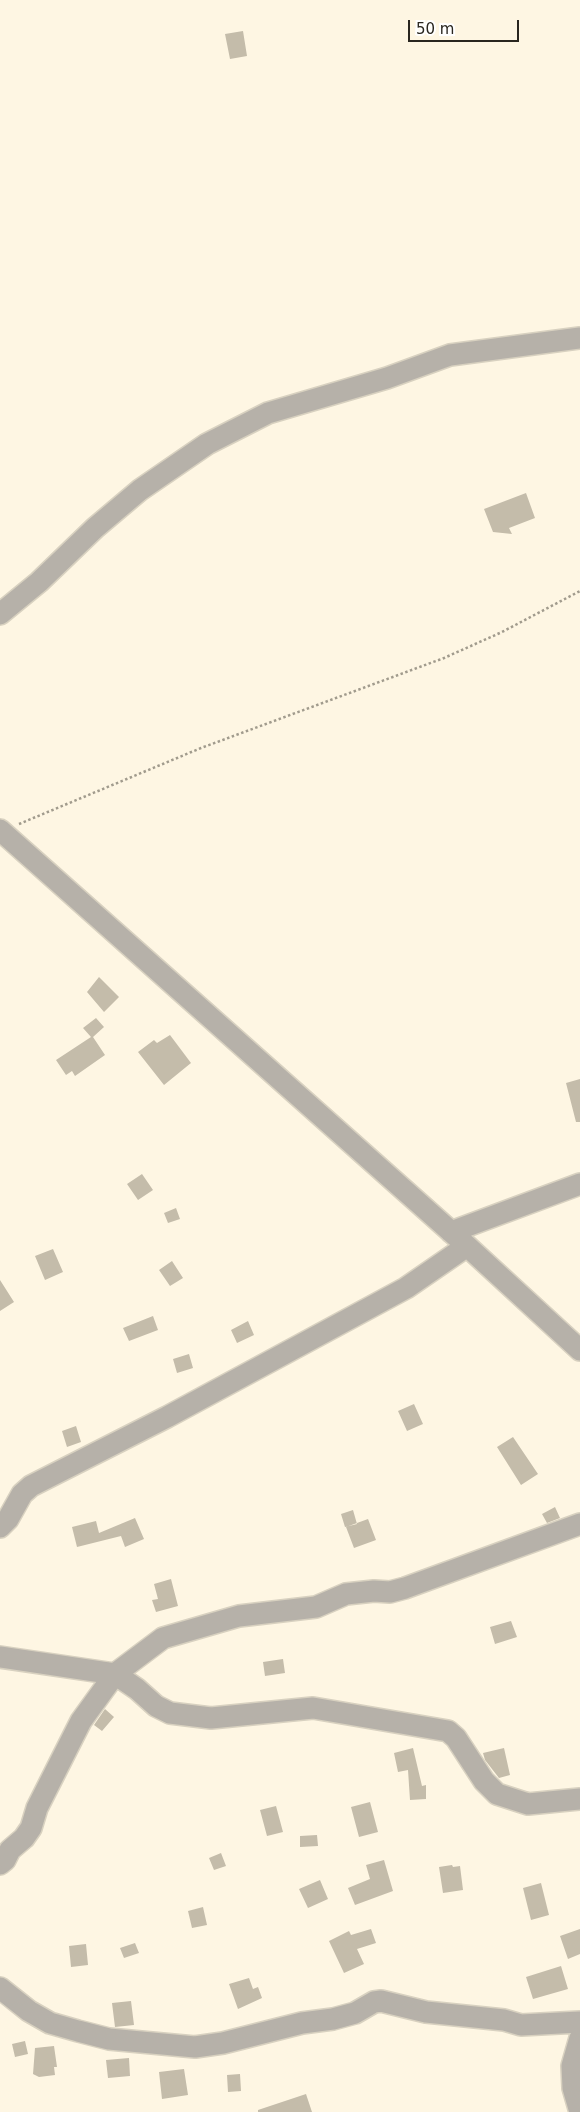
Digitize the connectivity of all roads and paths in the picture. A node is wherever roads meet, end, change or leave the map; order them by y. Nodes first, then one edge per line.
1 (580, 338) edge
2 (580, 591) edge
3 (0, 614) edge
4 (1, 831) edge
5 (580, 1184) edge
6 (451, 1232) junction
7 (467, 1246) junction
8 (580, 1350) edge
9 (580, 1524) edge
10 (0, 1527) edge
11 (0, 1657) edge
12 (115, 1674) junction
13 (580, 1799) edge
14 (0, 1864) edge
15 (0, 1988) edge
16 (580, 2022) edge
17 (580, 2038) edge
18 (580, 2112) edge

1 - 3 street
2 - 4 path
4 - 6 street
5 - 6 street
6 - 7 street
7 - 8 street
7 - 10 street
9 - 12 street
11 - 12 street
12 - 13 street
12 - 14 street
15 - 16 street
17 - 18 street

